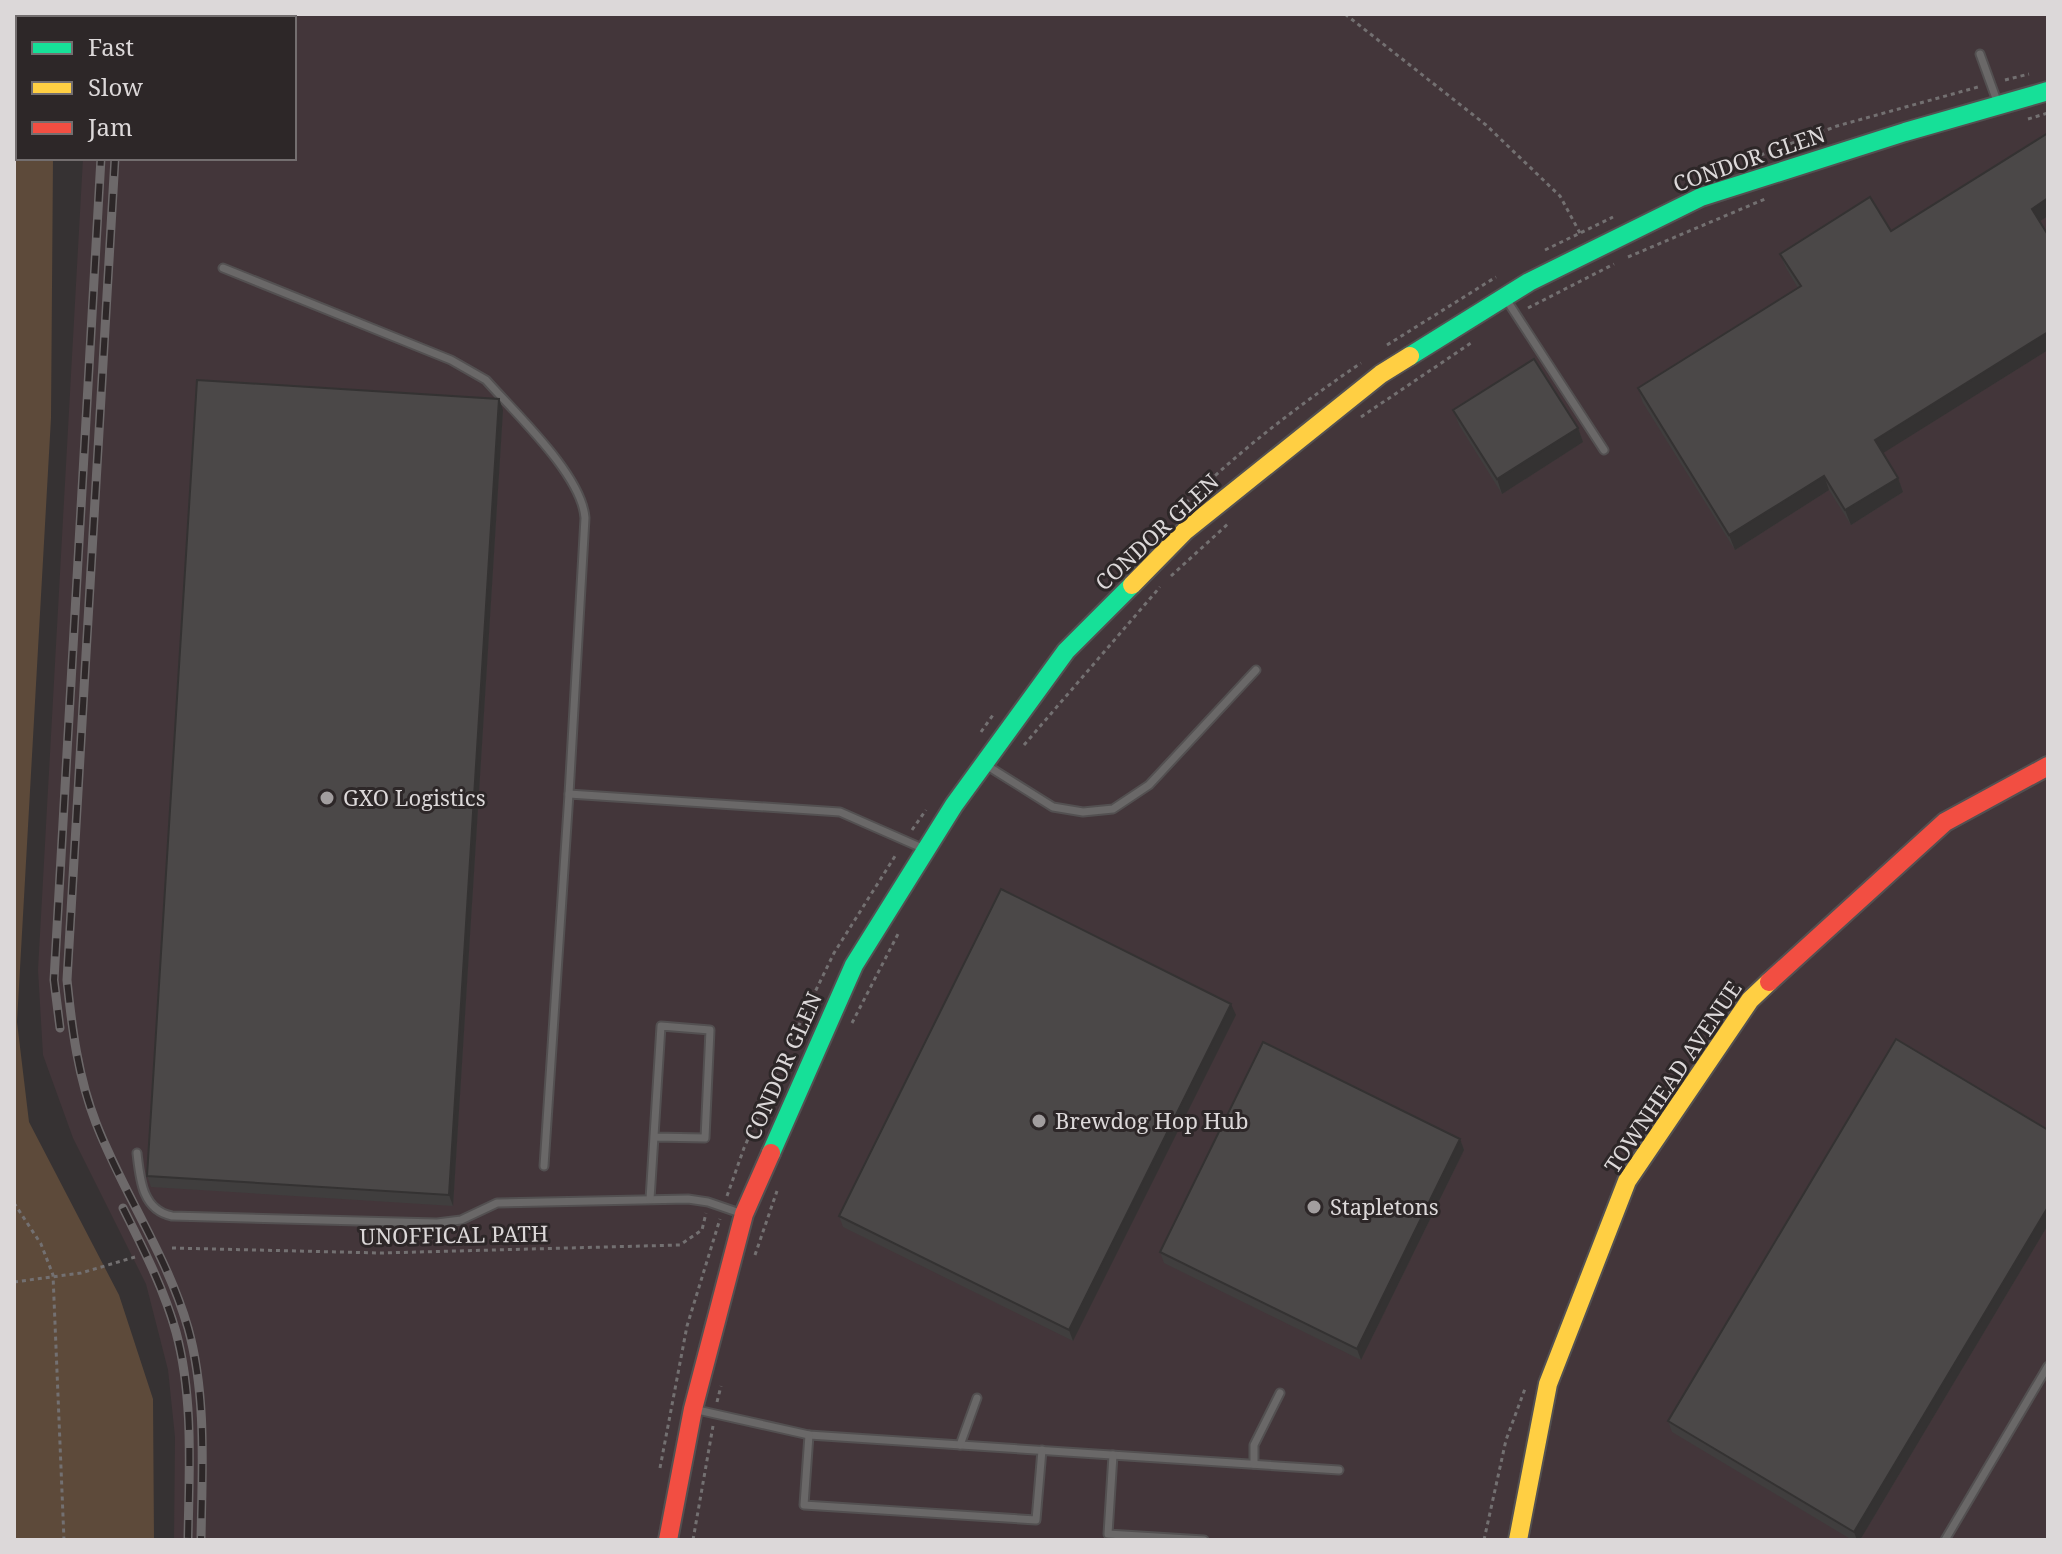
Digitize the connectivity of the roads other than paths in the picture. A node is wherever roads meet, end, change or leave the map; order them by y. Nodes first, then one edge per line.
1 (1980, 54) dead end
2 (2048, 91) edge
3 (1999, 106) junction
4 (223, 268) dead end
5 (1505, 297) junction
6 (1604, 450) dead end
7 (1256, 670) dead end
8 (984, 764) junction
9 (2048, 766) edge
10 (569, 794) junction
11 (926, 850) junction
12 (655, 1137) junction
13 (137, 1153) dead end
14 (544, 1166) dead end
15 (650, 1199) junction
16 (744, 1214) junction
17 (2048, 1366) edge
18 (1280, 1393) dead end
19 (977, 1398) dead end
20 (693, 1409) junction
21 (809, 1435) junction
22 (960, 1445) junction
23 (1042, 1450) junction
24 (1113, 1455) junction
25 (1254, 1464) junction
26 (1339, 1470) dead end
27 (668, 1540) edge
28 (1204, 1540) edge
29 (1518, 1540) edge
30 (1945, 1540) edge

1 - 3 lane
2 - 3 street, CONDOR GLEN
3 - 5 street, CONDOR GLEN
4 - 10 lane
5 - 6 lane
5 - 8 street, CONDOR GLEN
7 - 8 lane
8 - 11 street, CONDOR GLEN
9 - 29 street, TOWNHEAD AVENUE
10 - 11 lane
10 - 14 lane
11 - 16 street, CONDOR GLEN
12 - 12 lane
12 - 15 lane
13 - 15 lane
15 - 16 lane
16 - 20 street, CONDOR GLEN
17 - 30 lane
18 - 25 lane
19 - 22 lane
20 - 21 lane
20 - 27 street, CONDOR GLEN
21 - 22 lane
21 - 23 lane
22 - 23 lane
23 - 24 lane
24 - 25 lane
24 - 28 lane
25 - 26 lane

